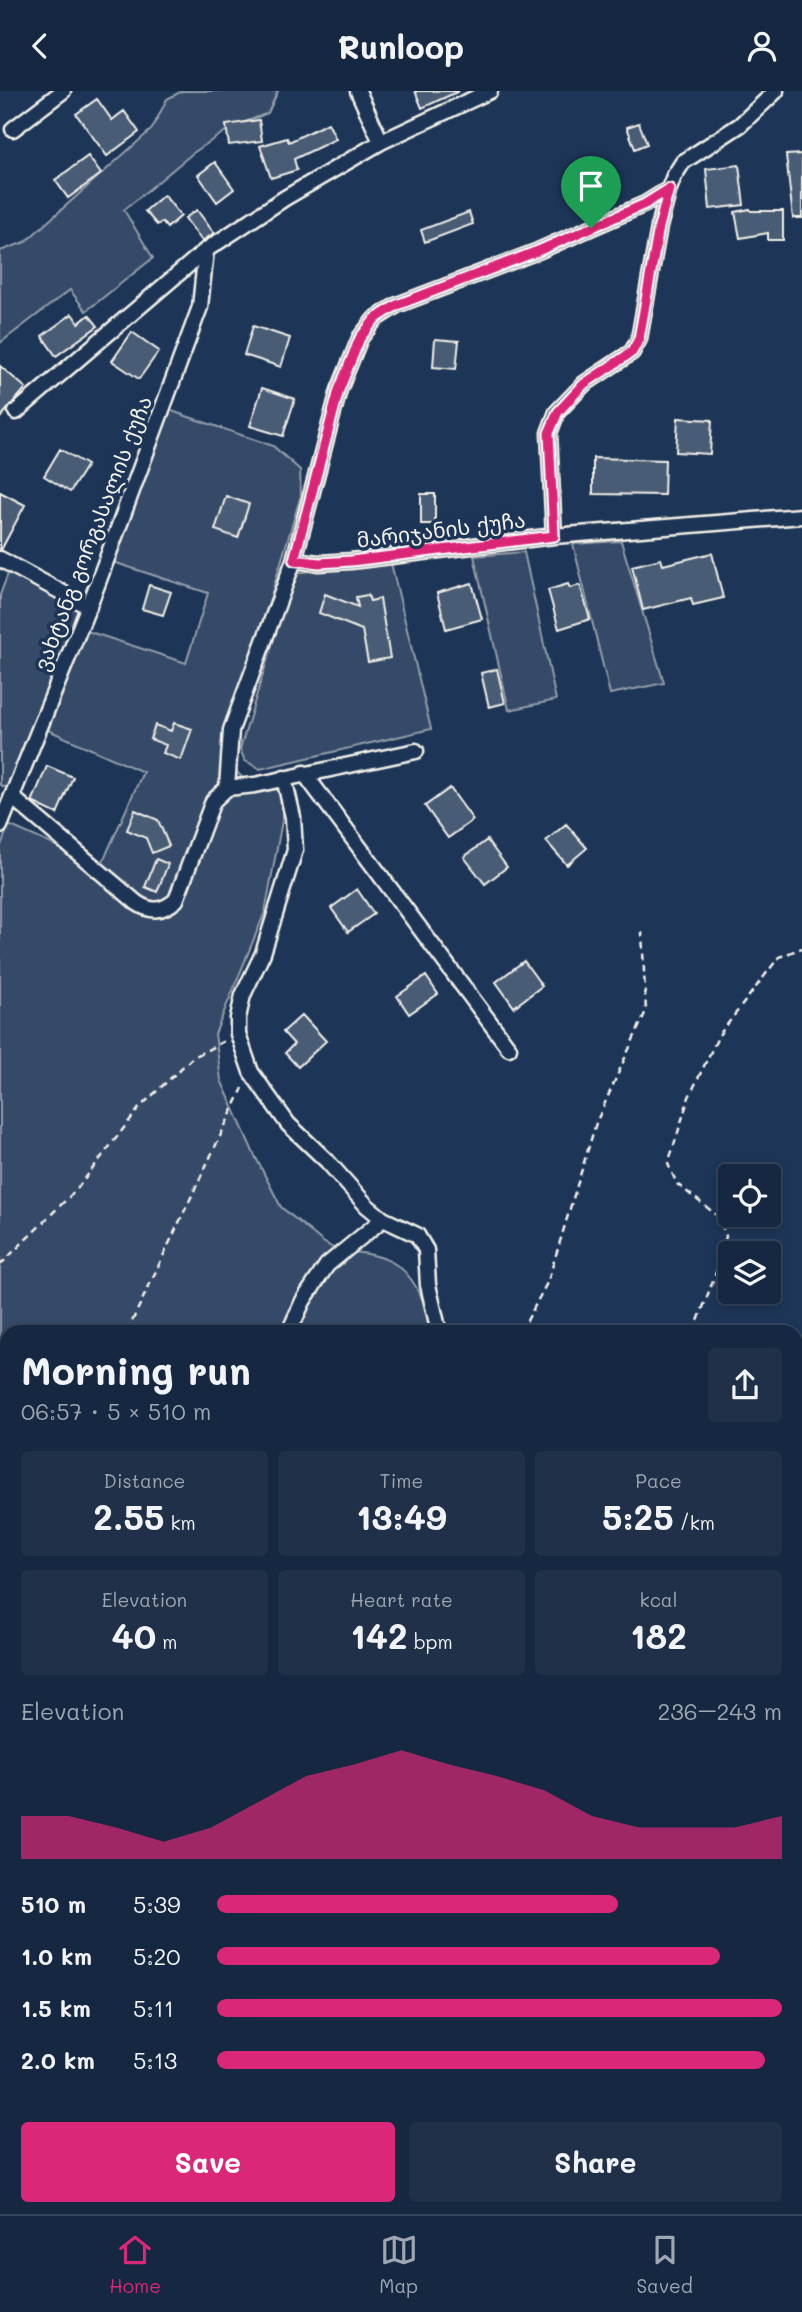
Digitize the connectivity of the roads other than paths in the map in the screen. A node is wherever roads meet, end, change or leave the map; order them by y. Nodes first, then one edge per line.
1 (62, 91) edge
2 (358, 91) edge
3 (490, 91) edge
4 (776, 91) edge
5 (13, 129) dead end
6 (381, 142) junction
7 (669, 189) junction
8 (206, 250) junction
9 (16, 412) dead end
10 (802, 516) edge
11 (554, 536) junction
12 (0, 559) edge
13 (294, 560) junction
14 (89, 607) junction
15 (416, 751) dead end
16 (304, 773) junction
17 (284, 778) junction
18 (227, 787) junction
19 (12, 797) junction
20 (0, 826) edge
21 (509, 1048) dead end
22 (383, 1219) junction
23 (292, 1325) edge
24 (437, 1325) edge

1 - 5 street
2 - 6 street
3 - 6 street
4 - 7 street
6 - 8 street
7 - 11 street
7 - 13 street
8 - 9 street
8 - 14 street, ვახტანგ გორგასალის ქუჩა
10 - 11 street, მარიჯანის ქუჩა
11 - 13 street, მარიჯანის ქუჩა
12 - 14 street
13 - 18 street
14 - 19 street, ვახტანგ გორგასალის ქუჩა
15 - 16 street
16 - 17 street
16 - 21 street
17 - 18 street
17 - 22 street
18 - 19 street
19 - 20 street, ვახტანგ გორგასალის ქუჩა
22 - 23 street
22 - 24 street

